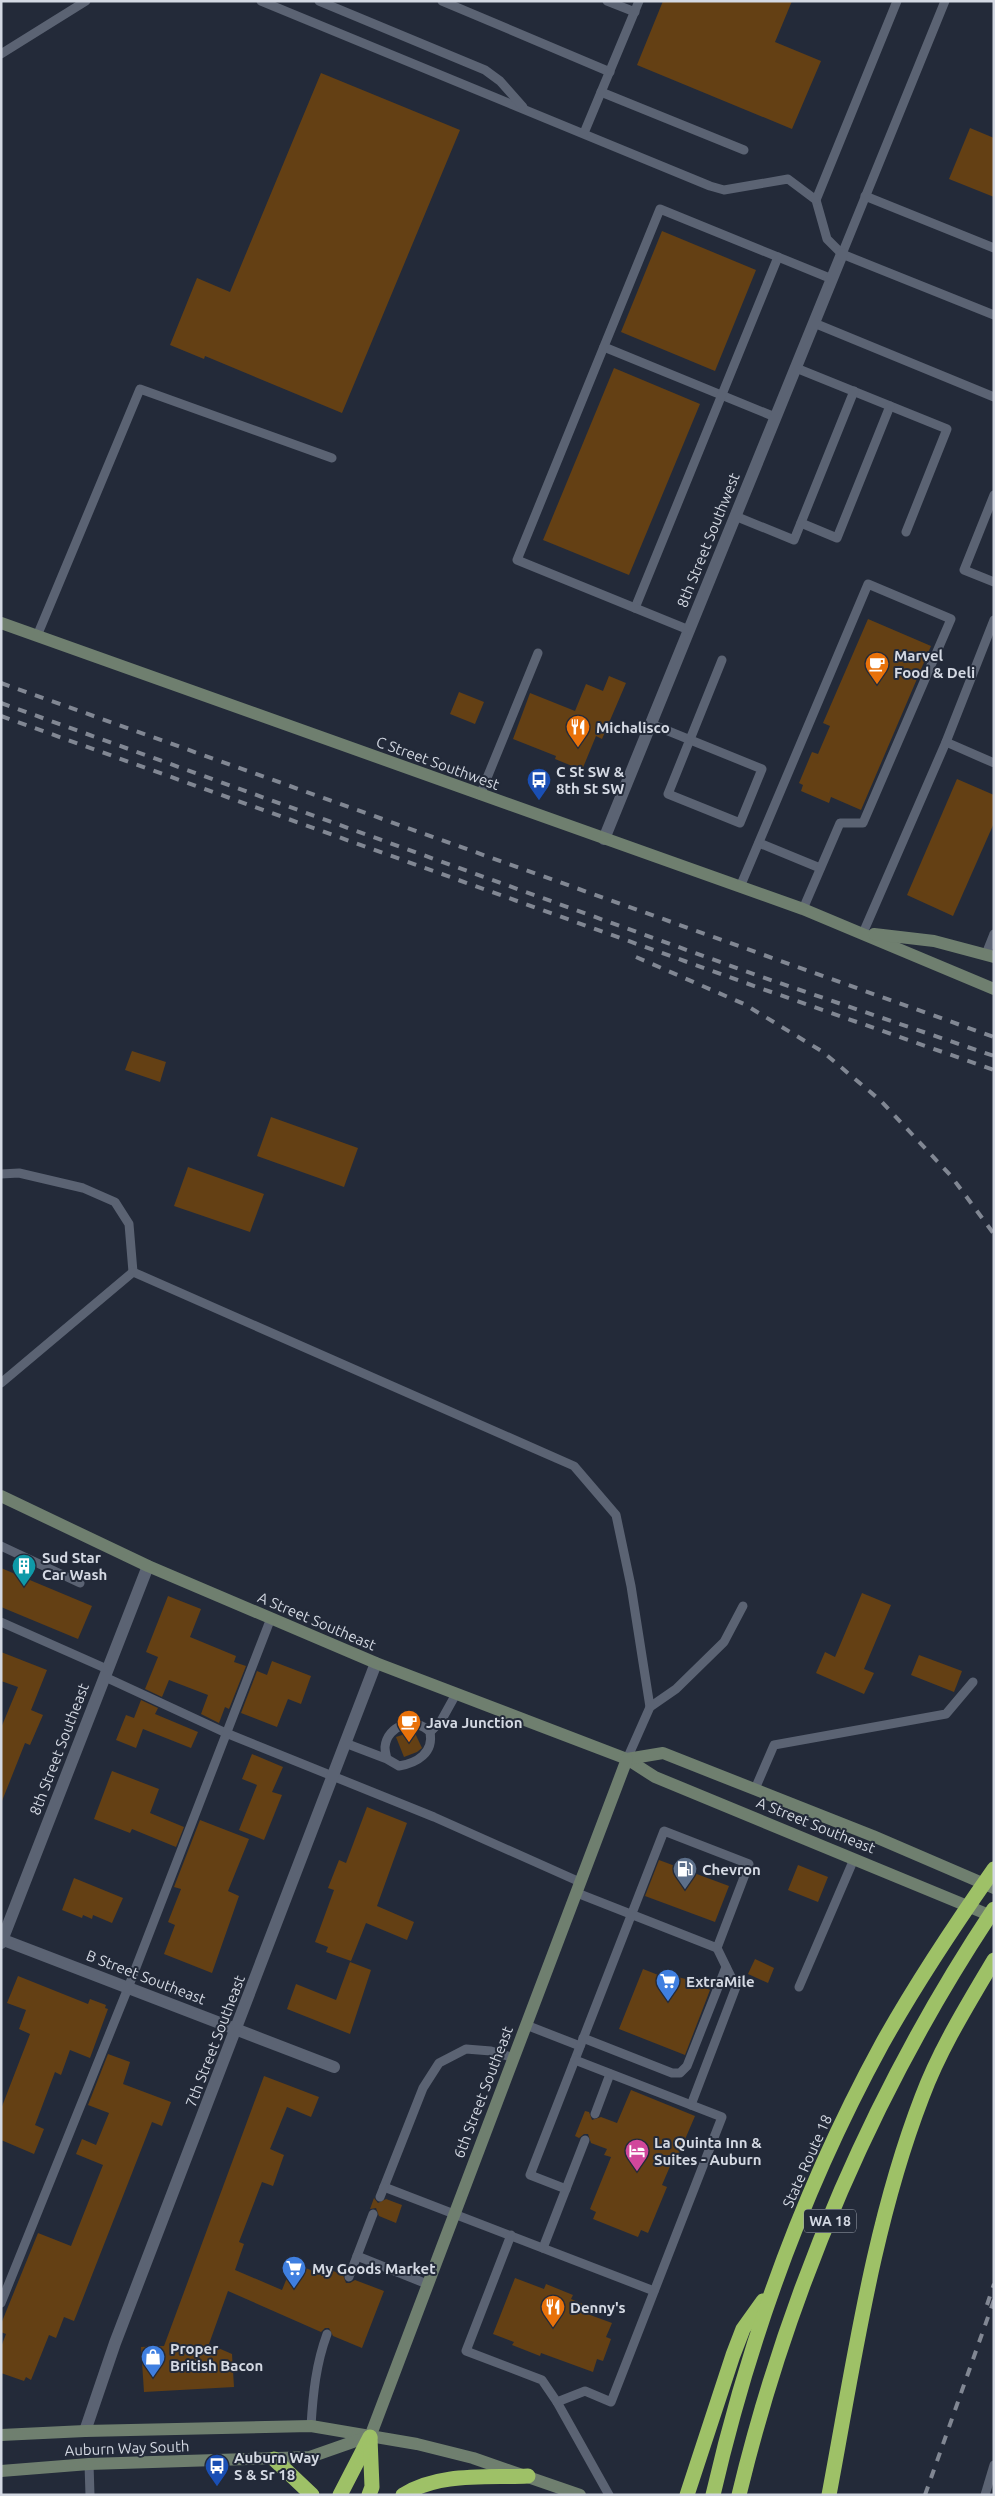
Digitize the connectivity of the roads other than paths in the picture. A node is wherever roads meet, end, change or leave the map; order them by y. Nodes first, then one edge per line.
1 (86, 1) edge
2 (261, 1) edge
3 (319, 1) edge
4 (442, 1) edge
5 (607, 1) edge
6 (639, 1) edge
7 (897, 1) edge
8 (945, 1) edge
9 (635, 12) junction
10 (1, 54) edge
11 (610, 72) junction
12 (601, 92) junction
13 (524, 108) junction
14 (584, 133) junction
15 (744, 150) dead end
16 (865, 196) junction
17 (816, 200) junction
18 (994, 248) edge
19 (842, 254) junction
20 (778, 257) junction
21 (832, 279) junction
22 (994, 315) edge
23 (814, 324) junction
24 (604, 348) junction
25 (796, 368) junction
26 (854, 391) junction
27 (721, 395) junction
28 (994, 397) edge
29 (890, 406) junction
30 (775, 417) junction
31 (332, 458) dead end
32 (994, 495) edge
33 (735, 516) junction
34 (801, 523) junction
35 (906, 532) dead end
36 (994, 582) edge
37 (635, 608) junction
38 (994, 620) edge
39 (1, 623) edge
40 (689, 630) junction
41 (37, 636) junction
42 (538, 654) dead end
43 (722, 660) dead end
44 (651, 724) junction
45 (690, 740) junction
46 (946, 742) junction
47 (994, 763) edge
48 (480, 796) junction
49 (604, 839) junction
50 (759, 843) junction
51 (820, 868) junction
52 (740, 887) junction
53 (803, 909) junction
54 (863, 933) junction
55 (994, 934) edge
56 (990, 956) edge
57 (994, 989) edge
58 (1, 1174) edge
59 (133, 1272) junction
60 (1, 1383) edge
61 (2, 1497) edge
62 (1, 1546) edge
63 (148, 1566) junction
64 (80, 1583) dead end
65 (743, 1606) dead end
66 (271, 1618) junction
67 (1, 1622) edge
68 (376, 1663) junction
69 (106, 1673) junction
70 (973, 1682) dead end
71 (456, 1694) junction
72 (650, 1707) junction
73 (430, 1732) junction
74 (226, 1733) junction
75 (346, 1743) junction
76 (387, 1759) junction
77 (627, 1759) junction
78 (332, 1778) junction
79 (756, 1790) junction
80 (854, 1859) junction
81 (994, 1869) edge
82 (579, 1887) junction
83 (994, 1888) edge
84 (994, 1908) edge
85 (631, 1915) junction
86 (994, 1918) edge
87 (2, 1940) edge
88 (717, 1948) junction
89 (994, 1960) edge
90 (726, 1967) junction
91 (800, 1987) dead end
92 (128, 1988) junction
93 (526, 2025) junction
94 (237, 2029) junction
95 (582, 2042) junction
96 (514, 2058) junction
97 (575, 2060) junction
98 (334, 2067) dead end
99 (610, 2074) junction
100 (691, 2105) junction
101 (595, 2114) dead end
102 (585, 2140) dead end
103 (384, 2187) junction
104 (566, 2189) junction
105 (380, 2197) dead end
106 (373, 2214) dead end
107 (455, 2214) junction
108 (511, 2235) junction
109 (543, 2248) junction
110 (357, 2256) junction
111 (349, 2277) dead end
112 (428, 2284) junction
113 (775, 2284) junction
114 (654, 2291) junction
115 (1, 2303) edge
116 (328, 2334) dead end
117 (557, 2402) junction
118 (311, 2426) junction
119 (86, 2431) junction
120 (1, 2435) edge
121 (370, 2437) junction
122 (274, 2459) junction
123 (89, 2464) junction
124 (994, 2465) edge
125 (1, 2471) edge
126 (528, 2476) junction
127 (90, 2495) edge
128 (312, 2495) edge
129 (340, 2495) edge
130 (369, 2495) edge
131 (402, 2495) edge
132 (580, 2495) edge
133 (609, 2495) edge
134 (686, 2495) edge
135 (712, 2495) edge
136 (739, 2495) edge
137 (829, 2495) edge
138 (985, 2495) edge

1 - 10 lane
2 - 13 lane
3 - 13 lane
4 - 11 lane
5 - 9 lane
6 - 9 lane
7 - 17 lane
8 - 16 lane
9 - 11 lane
11 - 12 lane
12 - 14 lane
12 - 15 lane
13 - 14 lane
14 - 17 lane
16 - 18 lane
16 - 19 lane
17 - 19 lane
19 - 21 street, 8th Street Southwest
19 - 22 lane
20 - 21 lane
20 - 24 lane
20 - 27 lane
21 - 23 street, 8th Street Southwest
23 - 25 street, 8th Street Southwest
23 - 28 lane
24 - 27 lane
24 - 37 lane
25 - 26 lane
25 - 30 street, 8th Street Southwest
26 - 29 lane
26 - 34 lane
27 - 30 lane
27 - 37 lane
29 - 34 lane
29 - 35 lane
30 - 33 street, 8th Street Southwest
31 - 41 lane
32 - 36 lane
33 - 34 lane
33 - 40 street, 8th Street Southwest
37 - 40 lane
38 - 46 lane
39 - 41 main road, C Street Southwest
40 - 44 street, 8th Street Southwest
41 - 48 main road, C Street Southwest
42 - 48 lane
43 - 45 lane
44 - 45 lane
44 - 49 street, 8th Street Southwest
45 - 45 lane
46 - 47 lane
46 - 54 lane
48 - 49 main road, C Street Southwest
49 - 52 main road, C Street Southwest
50 - 51 lane
50 - 51 lane
50 - 52 lane
51 - 53 lane
52 - 53 main road, C Street Southwest
53 - 54 main road, C Street Southwest
54 - 56 main road, C Street Southwest
54 - 57 main road, C Street Southwest
55 - 56 lane
58 - 59 lane
59 - 60 lane
59 - 72 lane
61 - 63 main road, A Street Southeast
62 - 64 lane
63 - 66 main road, A Street Southeast
63 - 69 street, 8th Street Southeast
65 - 72 lane
66 - 68 main road, A Street Southeast
66 - 74 lane
67 - 69 lane
68 - 71 main road, A Street Southeast
68 - 75 street, 7th Street Southeast
69 - 74 lane
69 - 87 street, 8th Street Southeast
70 - 79 lane
71 - 73 lane
71 - 77 main road, A Street Southeast
72 - 77 lane
73 - 76 lane
73 - 76 lane
74 - 78 lane
74 - 92 lane
75 - 76 lane
75 - 78 street, 7th Street Southeast
77 - 79 main road, A Street Southeast
77 - 80 main road, A Street Southeast
77 - 82 main road, 6th Street Southeast
78 - 82 lane
78 - 94 street, 7th Street Southeast
79 - 83 main road, A Street Southeast
80 - 86 main road, A Street Southeast
80 - 91 lane
81 - 113 highway, State Route 18 / WA 18
82 - 85 lane
82 - 93 main road, 6th Street Southeast
84 - 136 highway, WA 18
85 - 88 lane
85 - 88 lane
85 - 95 lane
87 - 92 street, B Street Southeast
88 - 90 lane
89 - 137 highway
90 - 95 lane
90 - 100 lane
92 - 94 street, B Street Southeast
92 - 115 lane
93 - 95 lane
93 - 96 main road, 6th Street Southeast
94 - 98 street, B Street Southeast
94 - 119 street, 7th Street Southeast
95 - 97 lane
96 - 103 lane
96 - 107 main road, 6th Street Southeast
97 - 99 lane
97 - 104 lane
99 - 100 lane
99 - 101 lane
100 - 114 lane
102 - 104 lane
103 - 105 lane
103 - 107 lane
104 - 109 lane
106 - 110 lane
107 - 108 lane
107 - 112 main road, 6th Street Southeast
108 - 109 lane
108 - 117 lane
109 - 114 lane
110 - 111 lane
110 - 112 lane
112 - 121 main road, 6th Street Southeast
113 - 134 highway
113 - 135 highway, State Route 18 / WA 18
114 - 117 lane
116 - 118 lane
117 - 133 lane
118 - 119 main road, Auburn Way South
118 - 121 main road, Auburn Way South
119 - 120 main road, Auburn Way South
121 - 122 main road, Auburn Way South
121 - 126 main road, Auburn Way South
121 - 129 highway
121 - 130 highway
122 - 123 main road, Auburn Way South
122 - 128 highway
123 - 125 main road, Auburn Way South
123 - 127 lane
124 - 138 lane
126 - 131 highway
126 - 132 main road, Auburn Way South

